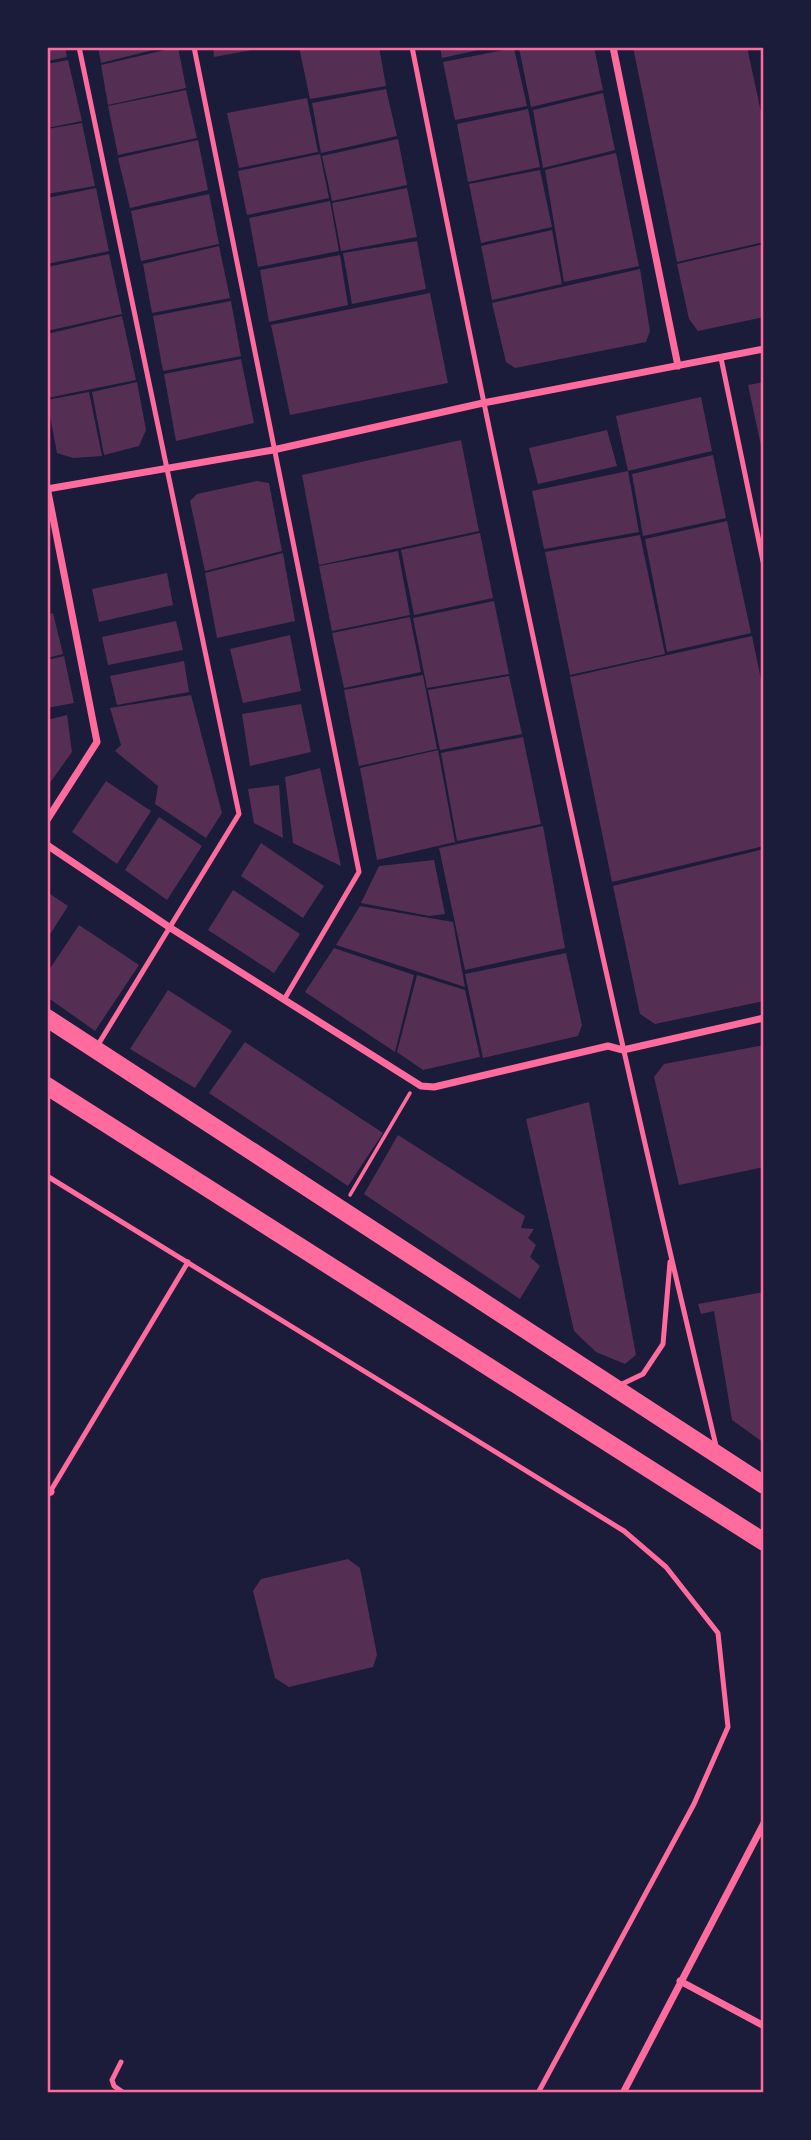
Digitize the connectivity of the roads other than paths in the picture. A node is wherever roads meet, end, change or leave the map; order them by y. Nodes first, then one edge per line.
1 (79, 47) edge
2 (194, 47) edge
3 (412, 47) edge
4 (612, 47) edge
5 (764, 349) edge
6 (721, 358) junction
7 (678, 366) junction
8 (483, 403) junction
9 (273, 450) junction
10 (167, 468) junction
11 (47, 488) edge
12 (764, 566) edge
13 (47, 820) edge
14 (47, 845) edge
15 (169, 927) junction
16 (285, 998) junction
17 (47, 1018) edge
18 (764, 1018) edge
19 (95, 1050) junction
20 (623, 1050) junction
21 (47, 1086) edge
22 (47, 1176) edge
23 (670, 1255) junction
24 (188, 1262) junction
25 (616, 1387) junction
26 (718, 1454) junction
27 (764, 1485) edge
28 (48, 1493) edge
29 (764, 1542) edge
30 (764, 1823) edge
31 (680, 1981) junction
32 (764, 2026) edge
33 (121, 2062) dead end
34 (124, 2093) edge
35 (538, 2093) edge
36 (623, 2093) edge

1 - 10 lane
2 - 9 lane
3 - 8 lane
4 - 7 street
5 - 6 street
6 - 7 street
6 - 12 lane
7 - 8 street
8 - 9 street
8 - 20 lane
9 - 10 street
9 - 16 lane
10 - 11 street
10 - 15 lane
11 - 13 street
14 - 15 street
15 - 16 street
15 - 19 lane
16 - 20 street
17 - 19 main road
18 - 20 street
19 - 25 main road
20 - 23 lane
21 - 29 main road
22 - 24 lane
23 - 25 lane
23 - 26 lane
24 - 28 lane
24 - 35 lane
25 - 26 main road
26 - 27 main road
30 - 31 street
31 - 32 street
31 - 36 street
33 - 34 lane

